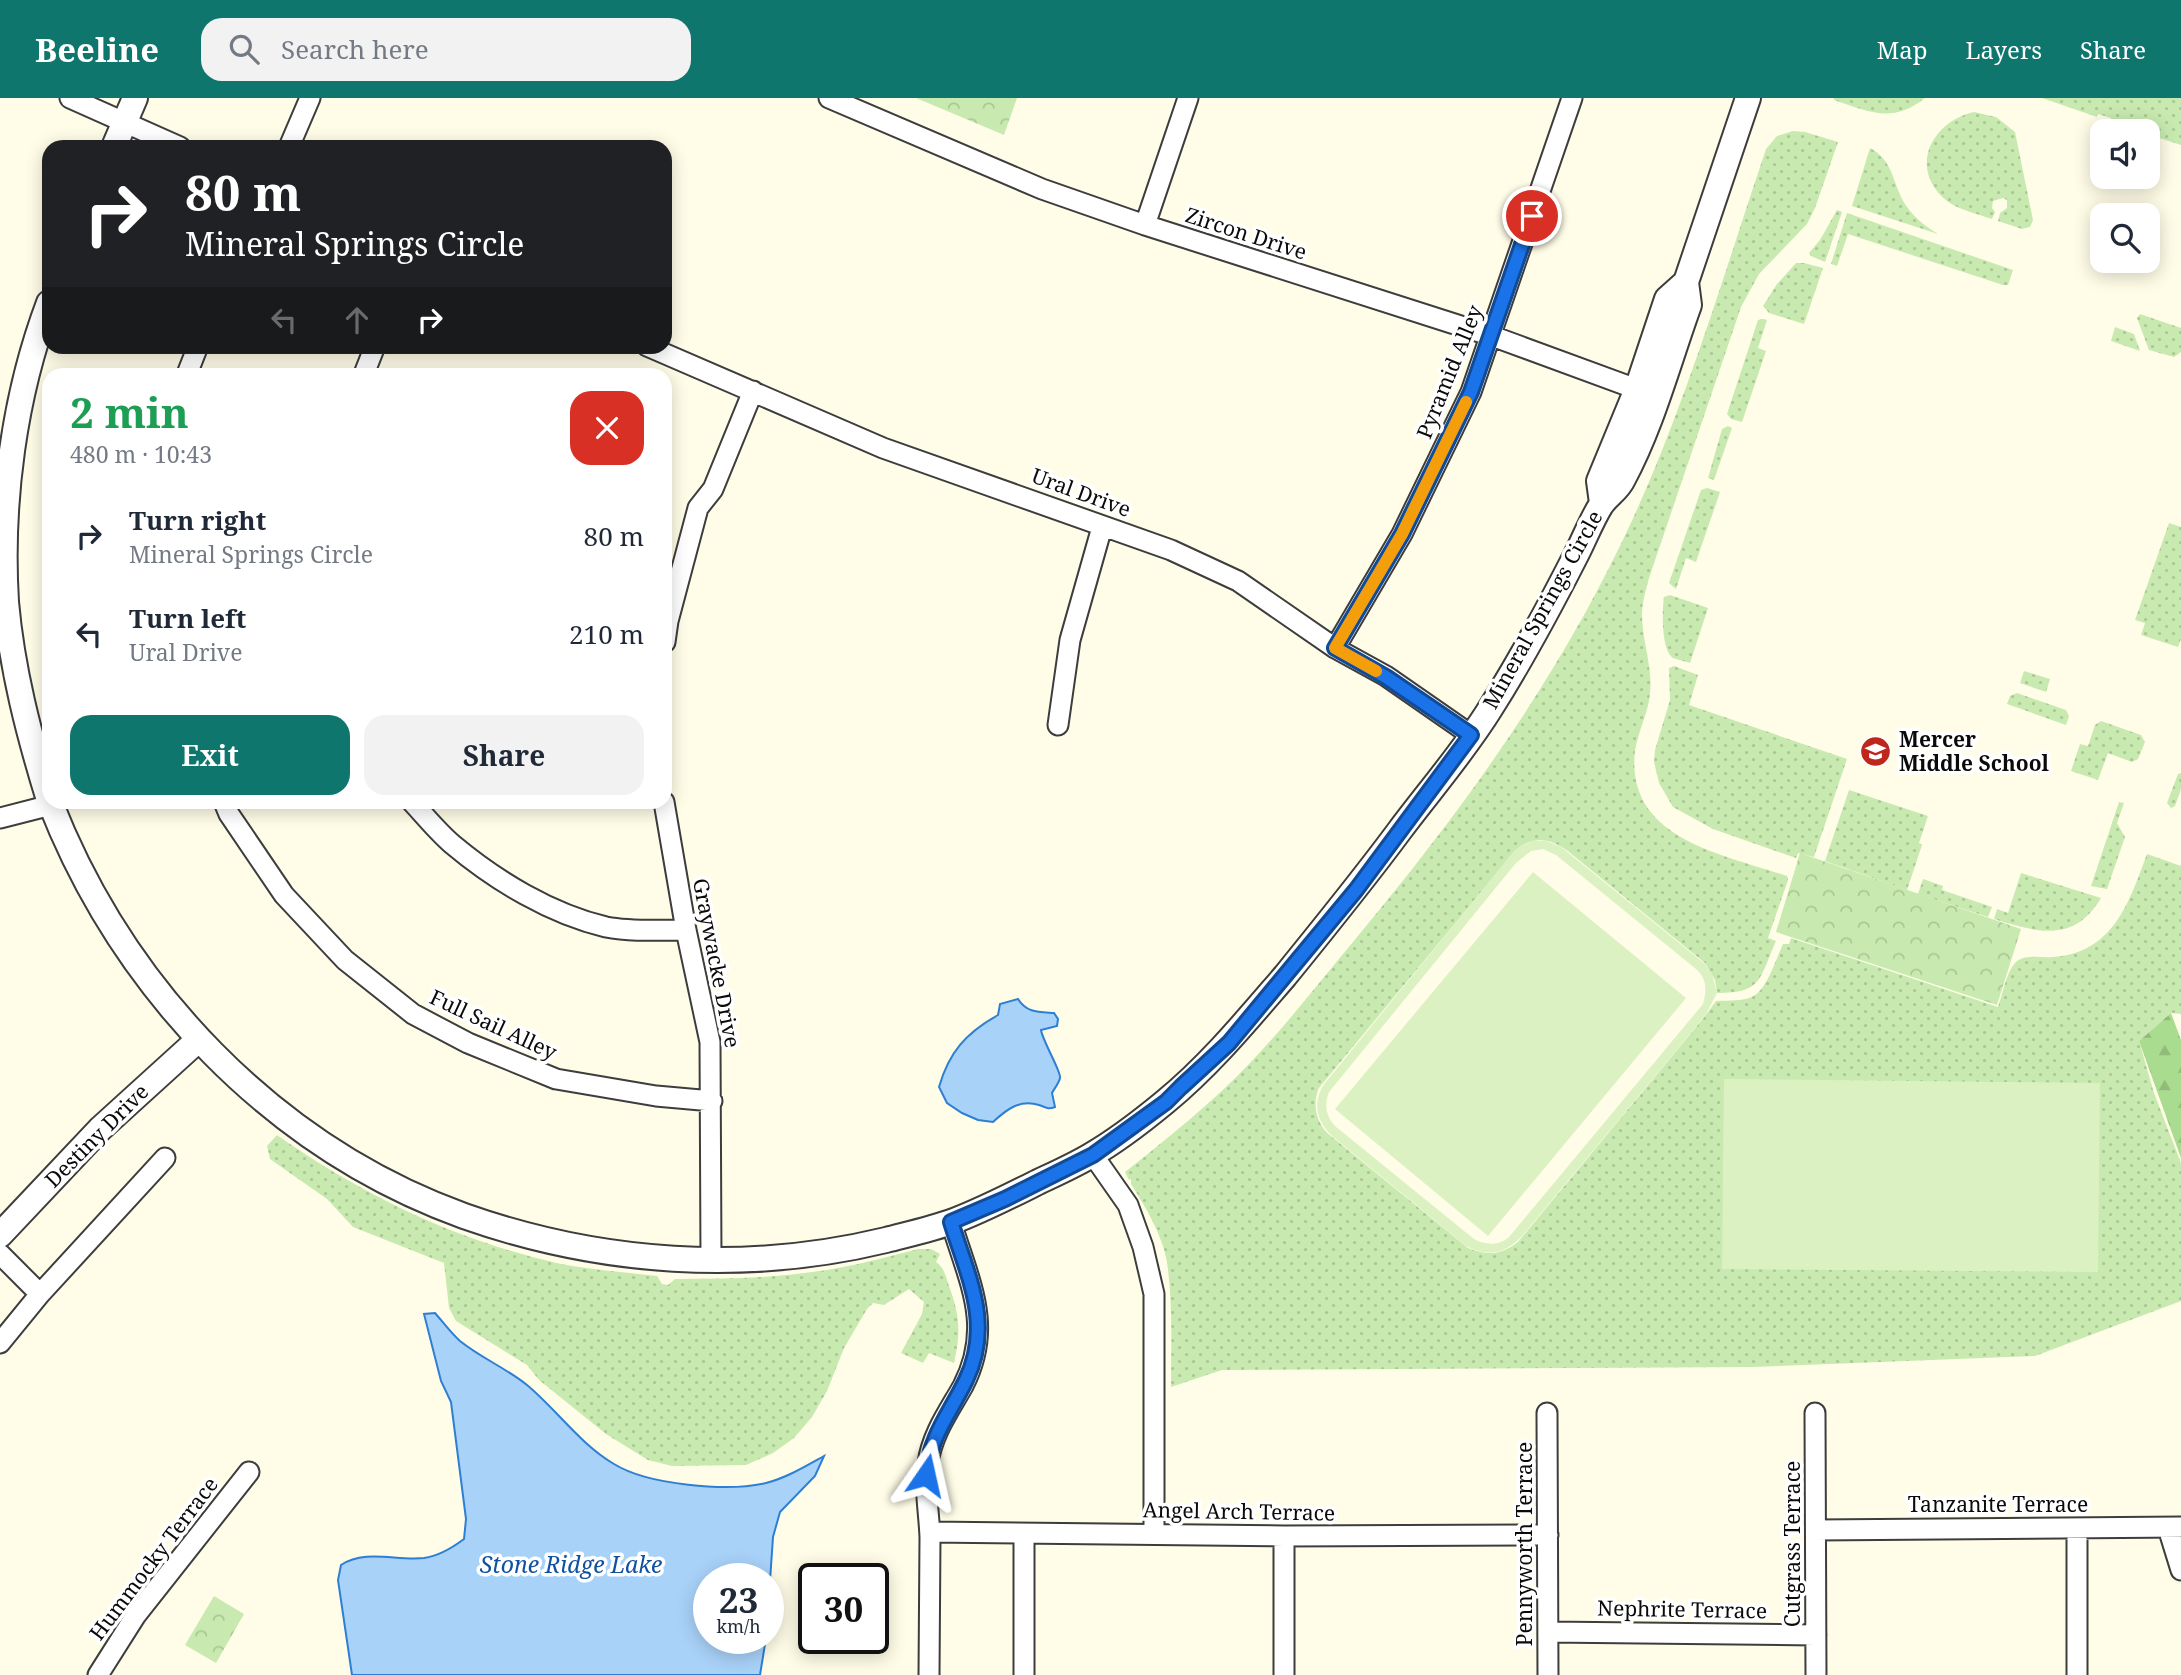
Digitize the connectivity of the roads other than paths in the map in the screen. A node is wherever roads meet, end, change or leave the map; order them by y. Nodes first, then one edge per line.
1 (70, 98) edge
2 (135, 98) edge
3 (310, 98) edge
4 (829, 98) edge
5 (1188, 98) edge
6 (1572, 98) edge
7 (1748, 98) edge
8 (125, 122) junction
9 (117, 140) edge
10 (165, 140) edge
11 (292, 140) edge
12 (1145, 225) junction
13 (42, 325) edge
14 (1492, 336) junction
15 (666, 354) edge
16 (753, 391) junction
17 (1646, 393) junction
18 (1102, 527) junction
19 (672, 606) edge
20 (1335, 648) junction
21 (1058, 725) dead end
22 (1471, 735) junction
23 (42, 777) edge
24 (42, 805) edge
25 (53, 809) edge
26 (227, 809) edge
27 (418, 809) edge
28 (665, 809) edge
29 (0, 818) edge
30 (686, 930) junction
31 (198, 1040) junction
32 (712, 1101) junction
33 (1093, 1155) junction
34 (165, 1158) dead end
35 (951, 1222) junction
36 (0, 1235) edge
37 (0, 1254) edge
38 (711, 1261) junction
39 (40, 1294) junction
40 (0, 1343) edge
41 (1547, 1413) dead end
42 (1815, 1413) dead end
43 (249, 1472) dead end
44 (2174, 1527) edge
45 (2077, 1528) junction
46 (1816, 1530) junction
47 (930, 1532) junction
48 (1024, 1534) junction
49 (1154, 1534) junction
50 (1548, 1535) junction
51 (1284, 1536) junction
52 (2181, 1570) edge
53 (1548, 1632) junction
54 (1816, 1635) junction
55 (104, 1673) edge
56 (929, 1675) edge
57 (1024, 1675) edge
58 (1284, 1675) edge
59 (1548, 1675) edge
60 (1816, 1675) edge
61 (2077, 1675) edge

1 - 8 street
2 - 8 street
3 - 11 street
4 - 12 street, Zircon Drive
5 - 12 street
6 - 14 street, Pyramid Alley
7 - 17 street, Mineral Springs Circle
8 - 9 street
8 - 10 street
12 - 14 street, Zircon Drive
13 - 23 street, Mineral Springs Circle
14 - 17 street, Zircon Drive
14 - 20 street, Pyramid Alley
15 - 16 street, Ural Drive
16 - 18 street, Ural Drive
16 - 19 street
17 - 22 street, Mineral Springs Circle
18 - 20 street, Ural Drive
18 - 21 street
20 - 22 street, Ural Drive
22 - 33 street, Mineral Springs Circle
24 - 29 street
25 - 31 street, Mineral Springs Circle
26 - 32 street, Full Sail Alley
27 - 30 street
28 - 30 street, Graywacke Drive
30 - 32 street, Graywacke Drive
31 - 36 street, Destiny Drive
31 - 38 street, Mineral Springs Circle
32 - 38 street, Graywacke Drive
33 - 35 street, Mineral Springs Circle
33 - 49 street
34 - 39 street
35 - 38 street, Mineral Springs Circle
35 - 47 street
37 - 39 street
39 - 40 street
41 - 50 street, Pennyworth Terrace
42 - 46 street, Cutgrass Terrace
43 - 55 street, Hummocky Terrace
44 - 45 street, Tanzanite Terrace
44 - 52 street
45 - 46 street, Tanzanite Terrace
45 - 61 street
46 - 54 street, Cutgrass Terrace
47 - 48 street, Angel Arch Terrace
47 - 56 street
48 - 49 street, Angel Arch Terrace
48 - 57 street
49 - 51 street, Angel Arch Terrace
50 - 51 street, Angel Arch Terrace
50 - 53 street, Pennyworth Terrace
51 - 58 street
53 - 54 street, Nephrite Terrace
53 - 59 street, Pennyworth Terrace
54 - 60 street, Cutgrass Terrace

